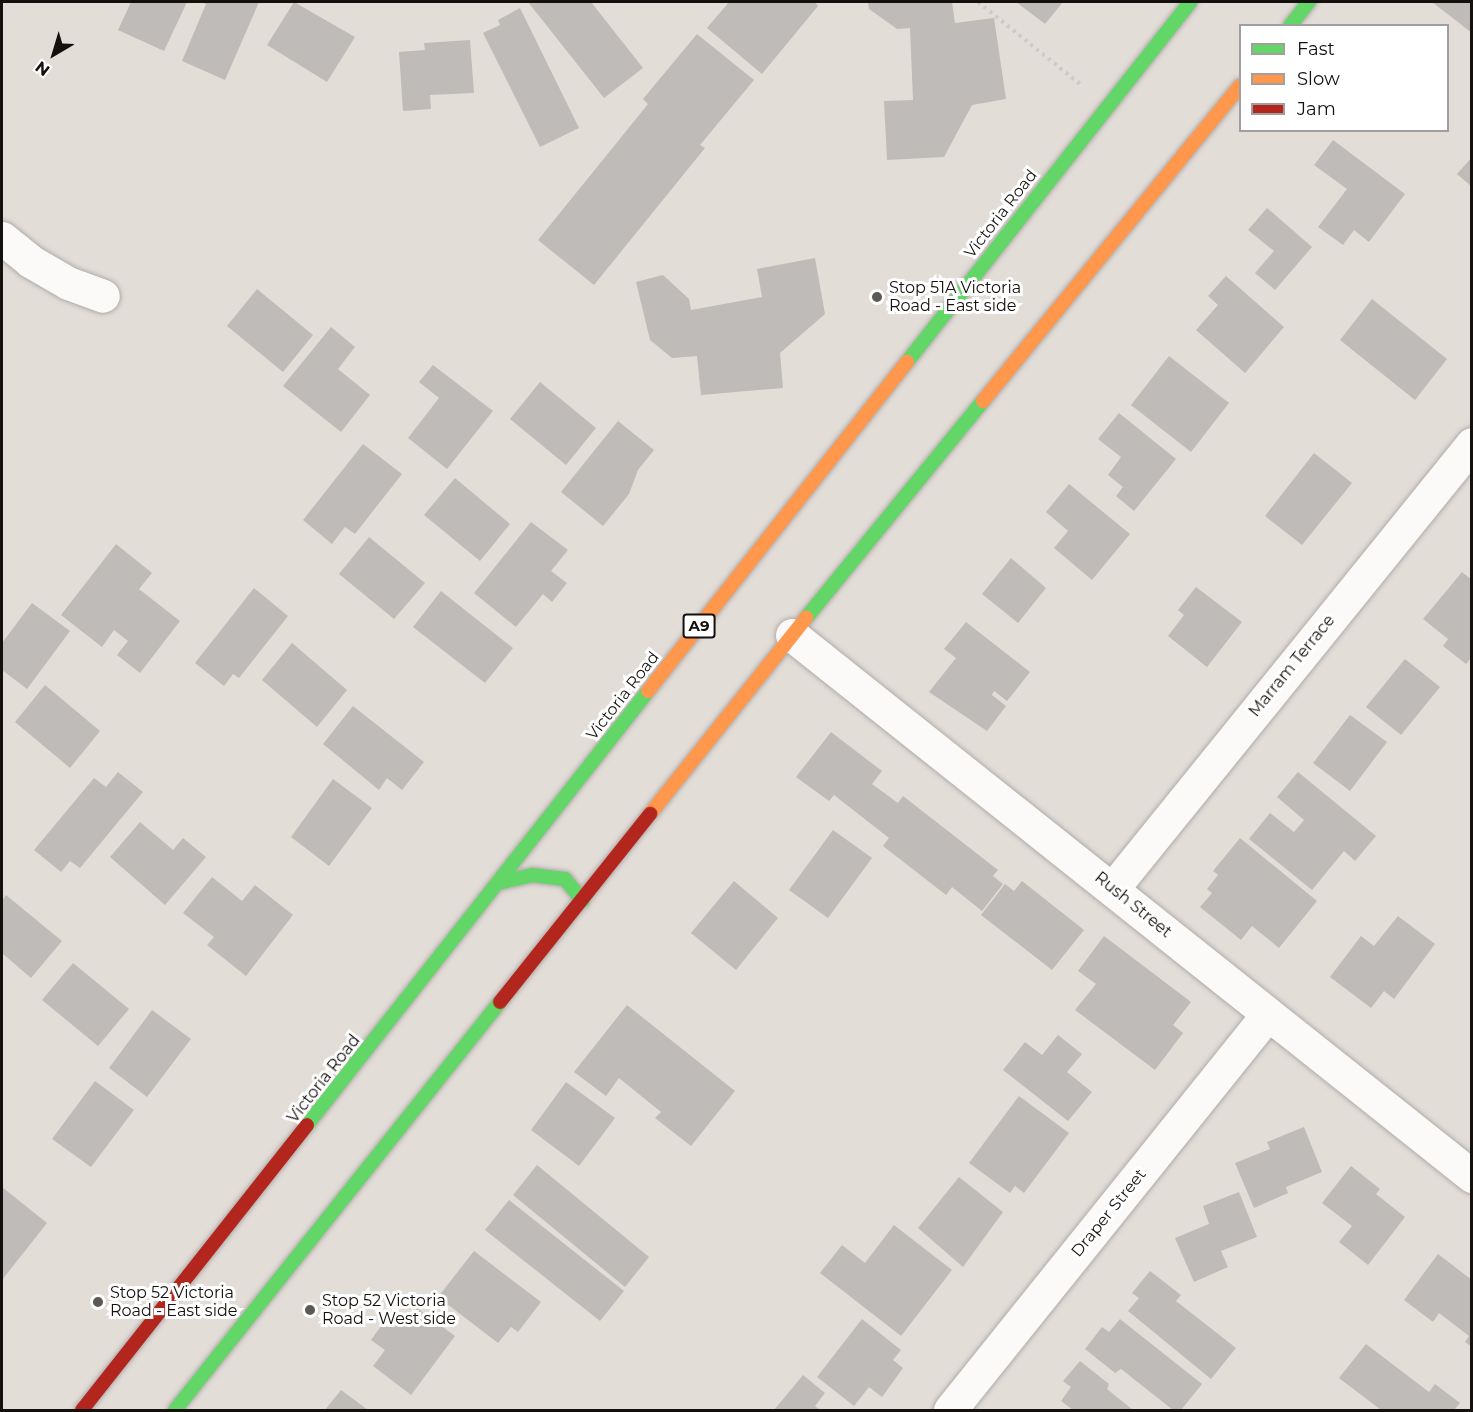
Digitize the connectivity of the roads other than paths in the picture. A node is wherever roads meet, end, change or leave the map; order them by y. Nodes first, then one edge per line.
1 (1190, 2) edge
2 (1309, 2) edge
3 (1292, 24) edge
4 (1239, 87) edge
5 (2, 238) edge
6 (103, 296) dead end
7 (1472, 444) edge
8 (792, 636) junction
9 (498, 883) junction
10 (1113, 888) junction
11 (583, 901) junction
12 (1267, 1015) junction
13 (1472, 1176) edge
14 (82, 1410) edge
15 (175, 1410) edge
16 (950, 1410) edge

1 - 9 highway, Victoria Road / A9
2 - 3 highway
4 - 8 highway
5 - 6 street
7 - 10 street, Marram Terrace
8 - 10 street, Rush Street
8 - 11 highway
9 - 11 highway
9 - 14 highway, Victoria Road / A9
10 - 12 street, Rush Street
11 - 15 highway
12 - 13 street, Rush Street
12 - 16 street, Draper Street

